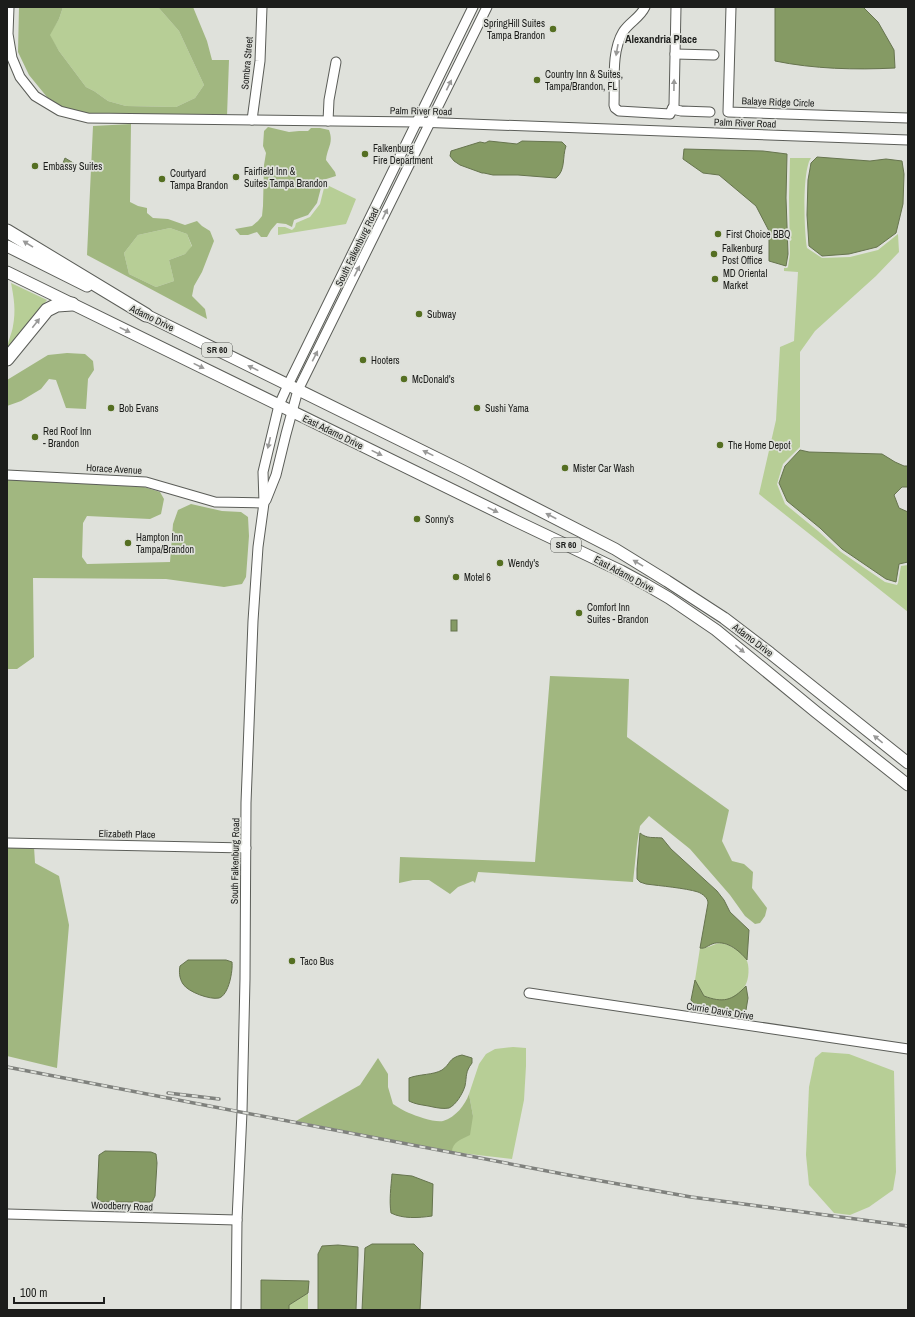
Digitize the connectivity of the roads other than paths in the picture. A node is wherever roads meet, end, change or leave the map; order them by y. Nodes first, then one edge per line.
1 (10, 7) edge
2 (262, 7) edge
3 (473, 7) edge
4 (487, 7) edge
5 (645, 7) edge
6 (676, 7) edge
7 (731, 7) edge
8 (675, 54) junction
9 (714, 55) dead end
10 (336, 62) dead end
11 (672, 109) junction
12 (710, 112) dead end
13 (908, 118) edge
14 (252, 120) junction
15 (328, 121) junction
16 (417, 122) junction
17 (430, 122) junction
18 (908, 140) edge
19 (391, 172) junction
20 (403, 177) junction
21 (7, 231) edge
22 (357, 243) junction
23 (7, 246) edge
24 (368, 250) junction
25 (7, 272) edge
26 (72, 304) junction
27 (146, 315) junction
28 (7, 359) edge
29 (293, 387) junction
30 (279, 405) junction
31 (291, 411) junction
32 (7, 475) edge
33 (264, 503) junction
34 (635, 579) junction
35 (724, 618) junction
36 (716, 630) junction
37 (809, 684) junction
38 (868, 753) junction
39 (908, 763) edge
40 (906, 781) edge
41 (7, 843) edge
42 (246, 848) junction
43 (529, 993) dead end
44 (908, 1050) edge
45 (7, 1214) edge
46 (237, 1220) junction
47 (236, 1310) edge

1 - 14 street, Palm River Road
2 - 14 street, Sombra Street
3 - 16 street, South Falkenburg Road
17 -> 4 street, South Falkenburg Road
5 -> 11 street
6 - 8 street
7 - 13 street, Balaye Ridge Circle
8 - 9 street
11 -> 8 street
10 - 15 street
11 - 12 street
14 - 15 street, Palm River Road
15 - 16 street, Palm River Road
16 - 17 street, Palm River Road
16 - 19 street, South Falkenburg Road
17 - 18 street, Palm River Road
17 - 20 street, South Falkenburg Road
19 - 20 street
19 - 22 street, South Falkenburg Road
24 -> 20 street, South Falkenburg Road
27 -> 21 highway
22 - 24 street
22 - 29 street, South Falkenburg Road
23 - 27 main road, Adamo Drive / SR 60
29 -> 24 street, South Falkenburg Road
25 - 26 main road, SR 60
28 -> 26 highway
26 -> 30 main road, SR 60
29 -> 27 main road, Adamo Drive / SR 60
29 - 30 street, South Falkenburg Road
29 - 31 street, South Falkenburg Road
35 -> 29 main road, Adamo Drive / SR 60
30 - 31 main road, SR 60
30 -> 33 street, South Falkenburg Road
31 - 33 street, South Falkenburg Road
31 -> 34 main road, East Adamo Drive / SR 60
32 - 33 street, Horace Avenue
33 - 42 street, South Falkenburg Road
34 - 35 main road
34 - 36 main road, East Adamo Drive / SR 60
35 - 37 main road, Adamo Drive / SR 60
36 - 37 main road
36 -> 38 main road, East Adamo Drive / SR 60
39 -> 37 main road, Adamo Drive / SR 60
38 - 39 main road
38 - 40 main road, East Adamo Drive / SR 60
41 - 42 street, Elizabeth Place
42 - 46 street, South Falkenburg Road
43 - 44 street, Currie Davis Drive
45 - 46 street, Woodberry Road
46 - 47 street, South Falkenburg Road

